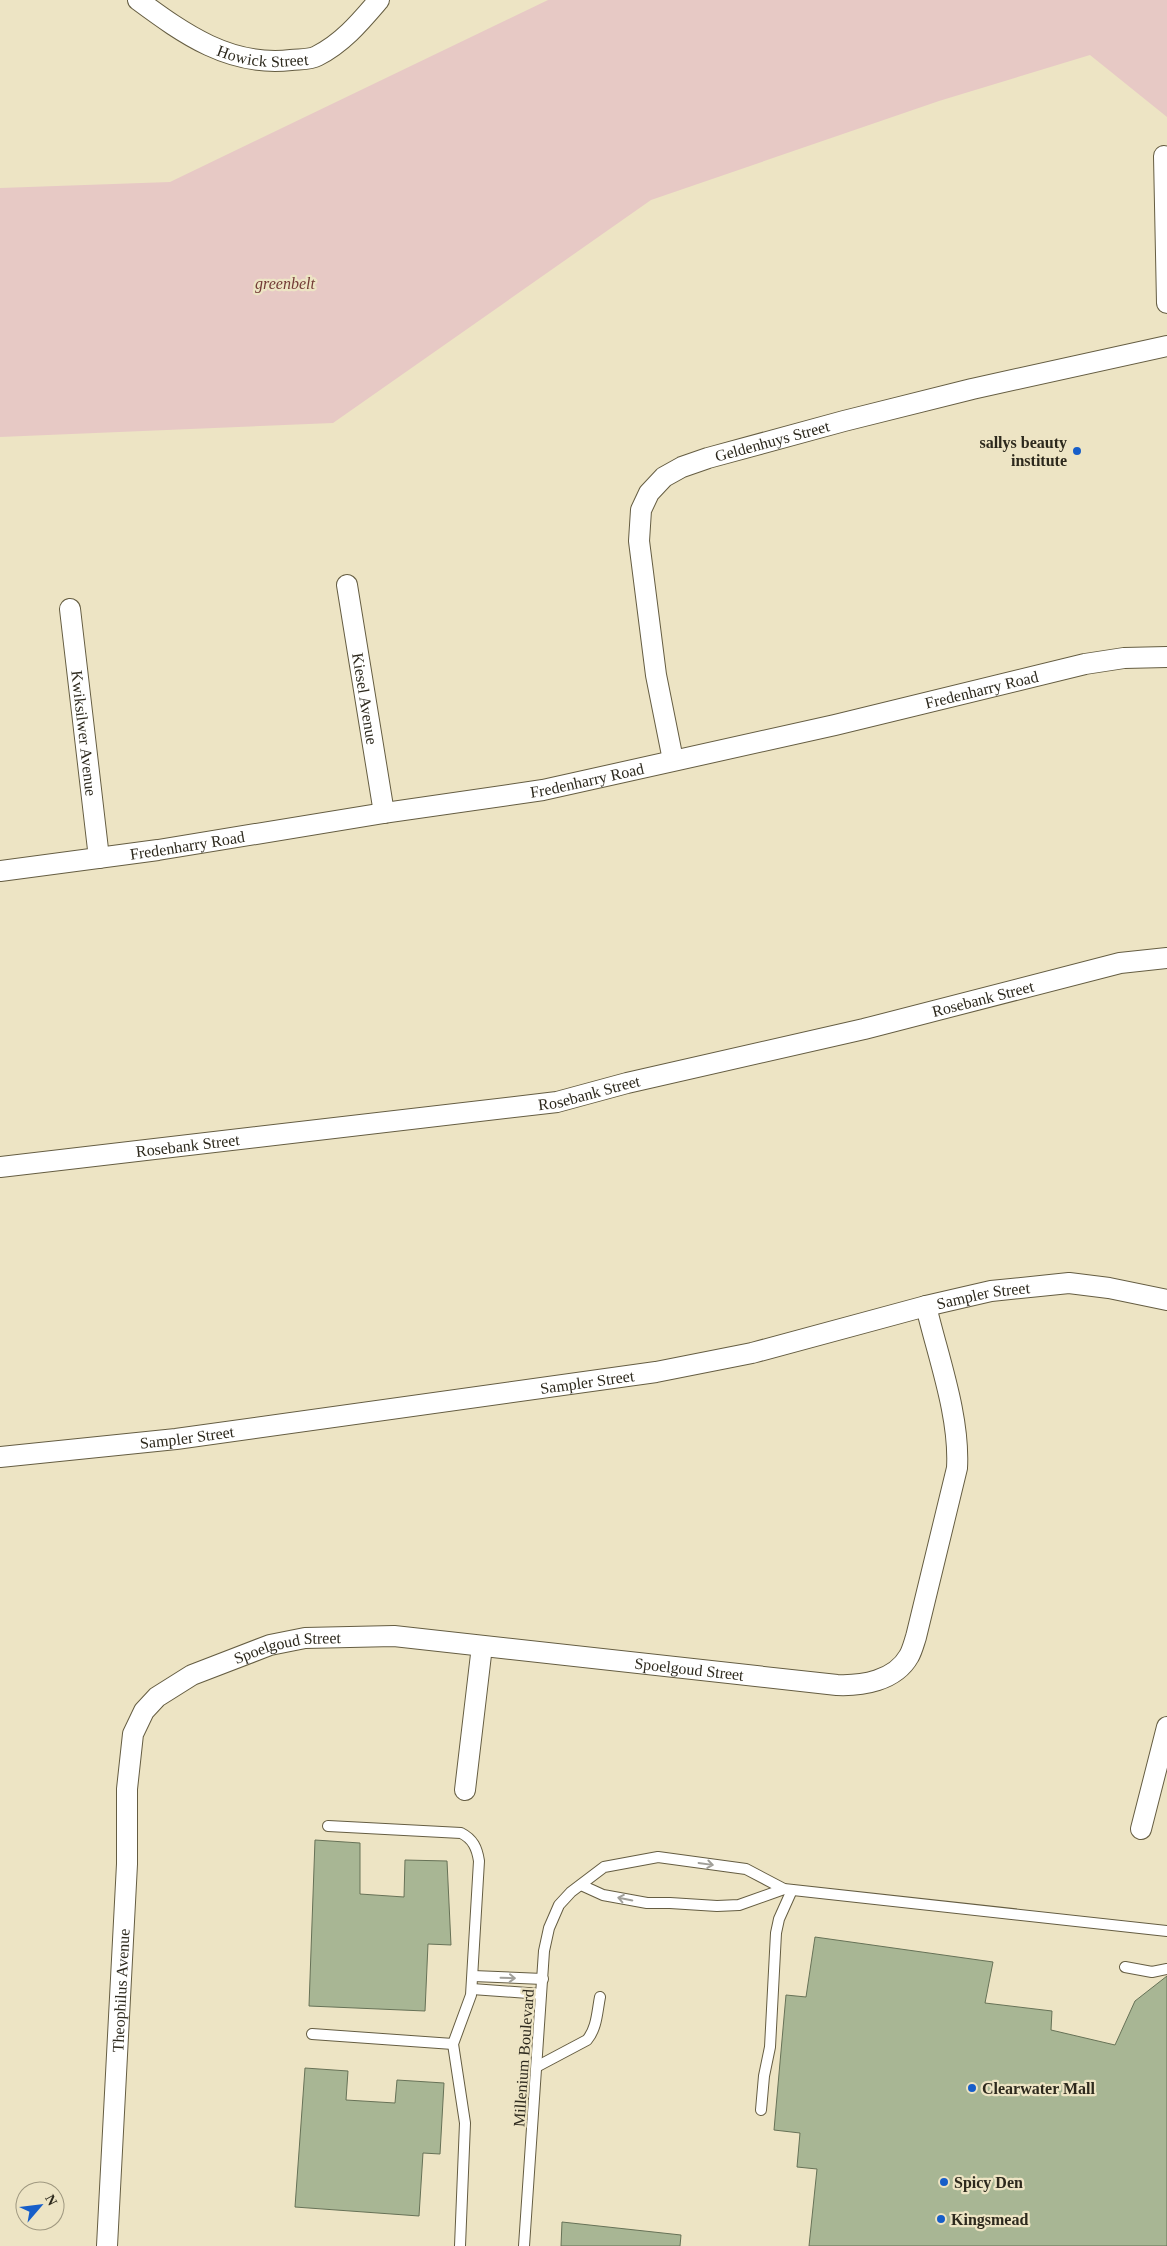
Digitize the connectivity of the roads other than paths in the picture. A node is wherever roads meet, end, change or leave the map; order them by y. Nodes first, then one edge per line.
1 (138, 0) edge
2 (379, 0) edge
3 (1164, 156) dead end
4 (1167, 303) edge
5 (1167, 346) edge
6 (347, 585) dead end
7 (70, 609) dead end
8 (1167, 657) edge
9 (672, 760) junction
10 (384, 813) junction
11 (98, 858) junction
12 (0, 871) edge
13 (1167, 958) edge
14 (0, 1167) edge
15 (1167, 1300) edge
16 (926, 1306) junction
17 (0, 1457) edge
18 (482, 1646) junction
19 (1167, 1727) edge
20 (133, 1734) joint
21 (465, 1790) dead end
22 (328, 1826) dead end
23 (1141, 1829) dead end
24 (581, 1885) junction
25 (788, 1889) junction
26 (1167, 1931) edge
27 (1125, 1967) dead end
28 (1167, 1969) edge
29 (473, 1976) junction
30 (543, 1979) junction
31 (472, 1989) junction
32 (541, 1994) junction
33 (600, 1997) dead end
34 (312, 2034) dead end
35 (453, 2044) junction
36 (538, 2066) junction
37 (761, 2110) dead end
38 (107, 2246) edge
39 (460, 2246) edge
40 (524, 2246) edge

1 - 2 street, Howick Street
3 - 4 street
5 - 9 street, Geldenhuys Street
6 - 10 street, Kiesel Avenue
7 - 11 street, Kwiksilwer Avenue
8 - 9 street, Fredenharry Road
9 - 10 street, Fredenharry Road
10 - 11 street, Fredenharry Road
11 - 12 street, Fredenharry Road
13 - 14 street, Rosebank Street
15 - 16 street, Sampler Street
16 - 17 street, Sampler Street
16 - 18 street, Spoelgoud Street
18 - 20 street, Spoelgoud Street
18 - 21 street
19 - 23 street
20 - 38 street, Theophilus Avenue
22 - 29 lane
25 -> 24 lane
24 -> 25 lane, Millenium Boulevard
24 - 30 lane, Millenium Boulevard
25 - 26 lane
25 - 37 lane
27 - 28 lane
29 -> 30 lane
29 - 31 lane
30 - 32 lane, Millenium Boulevard
31 - 32 lane
31 - 35 lane
32 - 36 lane, Millenium Boulevard
33 - 36 lane
34 - 35 lane
35 - 39 lane
36 - 40 lane, Millenium Boulevard

